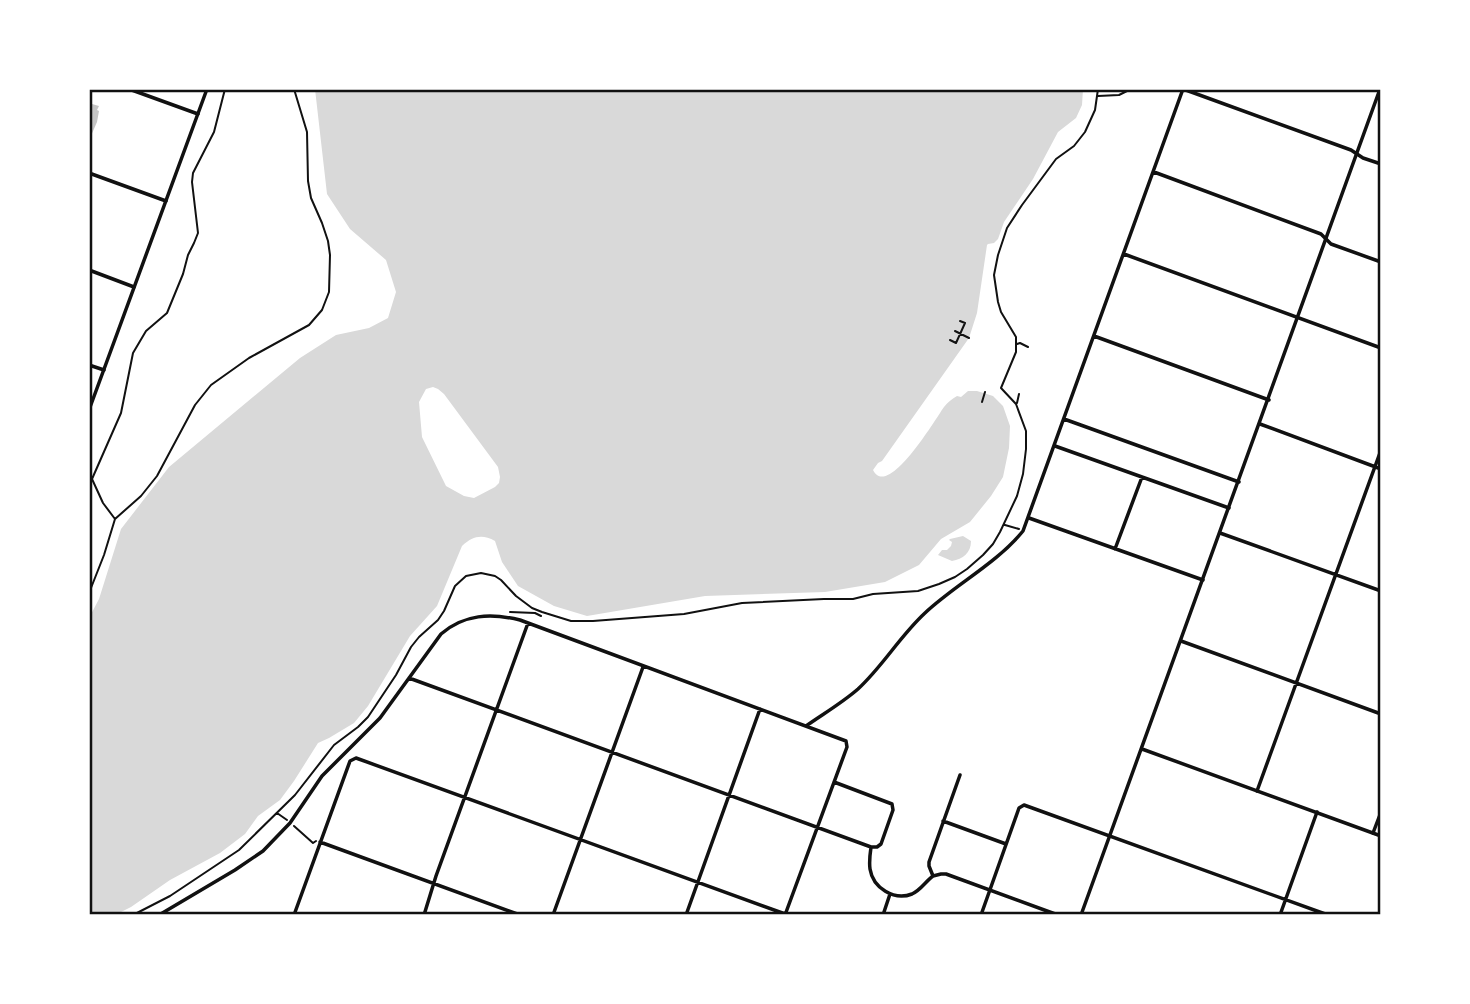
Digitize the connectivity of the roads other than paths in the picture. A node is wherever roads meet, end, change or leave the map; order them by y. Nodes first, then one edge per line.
1 (130, 89) edge
2 (207, 89) edge
3 (1183, 89) edge
4 (1380, 89) edge
5 (198, 114) junction
6 (1357, 154) junction
7 (1381, 164) edge
8 (1154, 172) junction
9 (89, 173) edge
10 (166, 201) junction
11 (1327, 239) junction
12 (1124, 254) junction
13 (1381, 262) edge
14 (89, 270) edge
15 (134, 287) junction
16 (1298, 318) junction
17 (1094, 336) junction
18 (1381, 348) edge
19 (89, 365) edge
20 (104, 370) junction
21 (1269, 400) junction
22 (89, 410) edge
23 (1065, 419) junction
24 (1260, 424) junction
25 (1055, 446) junction
26 (1381, 450) edge
27 (1375, 467) junction
28 (1381, 469) edge
29 (1142, 477) junction
30 (1239, 482) junction
31 (1229, 509) junction
32 (1029, 518) junction
33 (1220, 533) junction
34 (1115, 549) junction
35 (1336, 575) junction
36 (1203, 580) junction
37 (1381, 591) edge
38 (528, 623) junction
39 (1181, 641) junction
40 (643, 666) junction
41 (409, 678) junction
42 (1296, 683) junction
43 (760, 709) junction
44 (496, 710) junction
45 (1381, 713) edge
46 (806, 726) junction
47 (1142, 748) junction
48 (612, 752) junction
49 (960, 775) dead end
50 (834, 782) junction
51 (1257, 791) junction
52 (728, 795) junction
53 (465, 797) junction
54 (1317, 812) junction
55 (1381, 812) edge
56 (943, 821) junction
57 (817, 827) junction
58 (1373, 833) junction
59 (1110, 836) junction
60 (1381, 836) edge
61 (580, 839) junction
62 (320, 842) junction
63 (1006, 844) junction
64 (871, 847) junction
65 (933, 876) junction
66 (697, 882) junction
67 (434, 884) junction
68 (990, 890) junction
69 (890, 894) junction
70 (1285, 899) junction
71 (786, 914) edge
72 (159, 915) edge
73 (294, 915) edge
74 (424, 915) edge
75 (520, 915) edge
76 (553, 915) edge
77 (686, 915) edge
78 (883, 915) edge
79 (981, 915) edge
80 (1058, 915) edge
81 (1081, 915) edge
82 (1280, 915) edge
83 (1328, 915) edge

1 - 5 street
2 - 5 street
3 - 6 street
3 - 8 street
4 - 6 street
5 - 10 street
6 - 7 street
6 - 11 street
8 - 11 street
8 - 12 street
9 - 10 street
10 - 15 street
11 - 13 street
11 - 16 street
12 - 16 street
12 - 17 street
14 - 15 street
15 - 20 street
16 - 18 street
16 - 21 street
17 - 21 street
17 - 23 street
19 - 20 street
20 - 22 street
21 - 24 street
23 - 25 street
23 - 30 street
24 - 27 street
24 - 30 street
25 - 29 street
25 - 32 street
26 - 27 street
27 - 28 street
27 - 35 street
29 - 31 street
29 - 34 street
30 - 31 street
31 - 33 street
32 - 34 street
32 - 46 street
33 - 35 street
33 - 36 street
34 - 36 street
35 - 37 street
35 - 42 street
36 - 39 street
38 - 40 street
38 - 41 street
38 - 44 street
39 - 42 street
39 - 47 street
40 - 43 street
40 - 48 street
41 - 44 street
41 - 72 street
42 - 45 street
42 - 51 street
43 - 46 street
43 - 52 street
44 - 48 street
44 - 53 street
46 - 50 street
47 - 51 street
47 - 59 street
48 - 52 street
48 - 61 street
49 - 56 street
50 - 57 street
50 - 64 street
51 - 54 street
52 - 57 street
52 - 66 street
53 - 61 street
53 - 62 street
53 - 67 street
54 - 58 street
54 - 70 street
55 - 58 street
56 - 63 street
56 - 65 street
57 - 64 street
57 - 71 street
58 - 60 street
59 - 63 street
59 - 70 street
59 - 81 street
61 - 66 street
61 - 76 street
62 - 67 street
62 - 73 street
63 - 68 street
64 - 69 street
65 - 68 street
65 - 69 street
66 - 71 street
66 - 77 street
67 - 74 street
67 - 75 street
68 - 79 street
68 - 80 street
69 - 78 street
70 - 82 street
70 - 83 street

